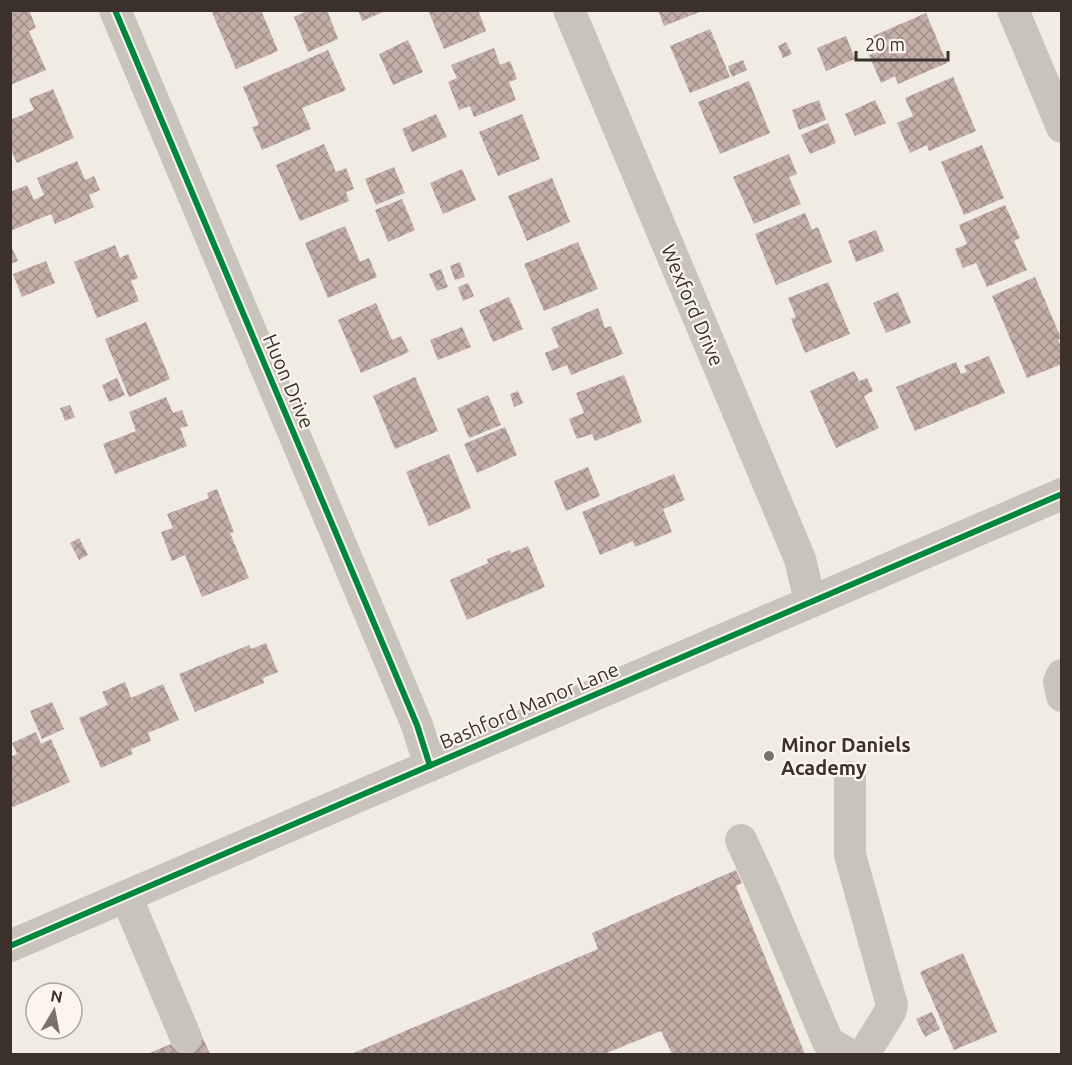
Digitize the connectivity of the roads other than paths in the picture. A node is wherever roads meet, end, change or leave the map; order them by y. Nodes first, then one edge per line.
1 (116, 10) edge
2 (569, 10) edge
3 (1012, 10) edge
4 (1062, 126) edge
5 (1062, 494) edge
6 (810, 601) junction
7 (1062, 675) edge
8 (1062, 696) edge
9 (429, 766) junction
10 (850, 777) dead end
11 (741, 840) dead end
12 (126, 896) junction
13 (10, 946) edge
14 (186, 1038) dead end
15 (848, 1054) edge
16 (864, 1054) edge

1 - 9 street, Huon Drive
2 - 6 street, Wexford Drive
3 - 4 street
5 - 6 street, Bashford Manor Lane
6 - 9 street, Bashford Manor Lane
7 - 8 street
9 - 12 street, Bashford Manor Lane
10 - 16 street
11 - 15 street
12 - 13 street, Bashford Manor Lane
12 - 14 street

